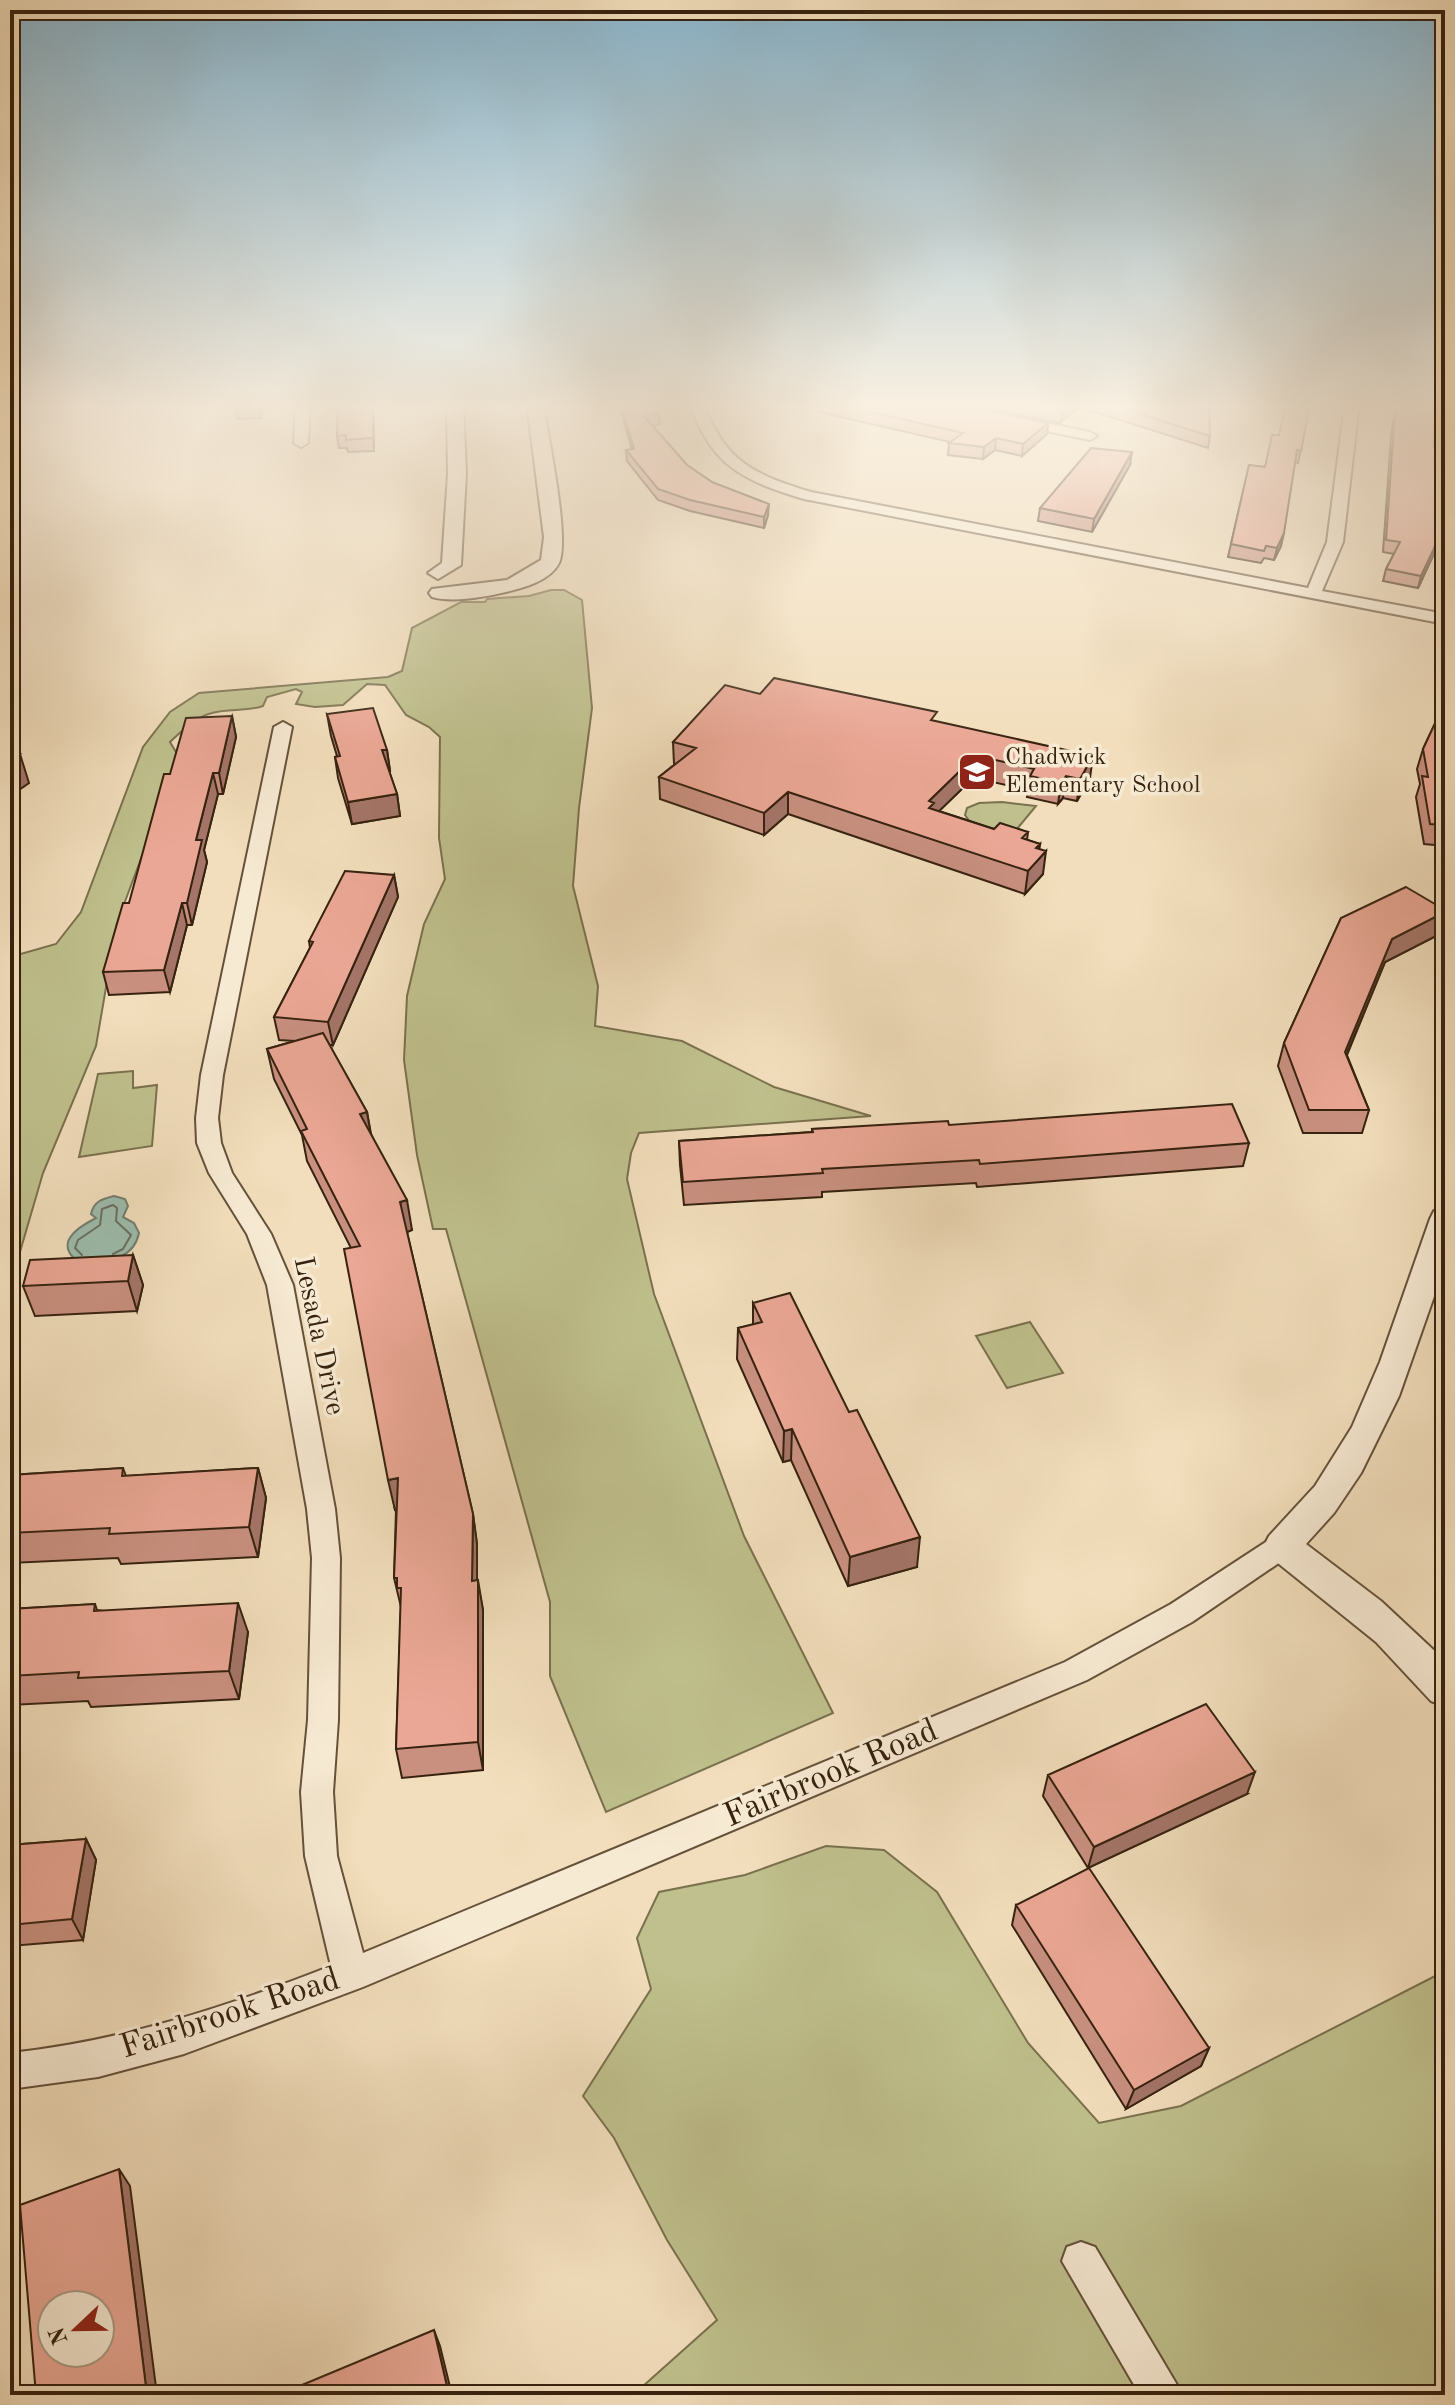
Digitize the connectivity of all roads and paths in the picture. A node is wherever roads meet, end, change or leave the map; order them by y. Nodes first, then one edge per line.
1 (451, 516) edge
2 (549, 516) edge
3 (908, 516) edge
4 (1338, 516) edge
5 (443, 577) junction
6 (521, 582) junction
7 (1313, 594) junction
8 (1445, 619) edge
9 (283, 727) dead end
10 (1445, 1219) edge
11 (1282, 1546) junction
12 (1445, 1689) edge
13 (351, 1975) junction
14 (10, 2071) edge
15 (1081, 2261) dead end
16 (1163, 2395) edge

1 - 5 street
2 - 6 street
3 - 7 street
4 - 7 street
5 - 6 street
5 - 6 street
7 - 8 street
9 - 13 street, Lesada Drive
10 - 11 street, Fairbrook Road
11 - 12 street
11 - 13 street, Fairbrook Road
13 - 14 street, Fairbrook Road
15 - 16 street

